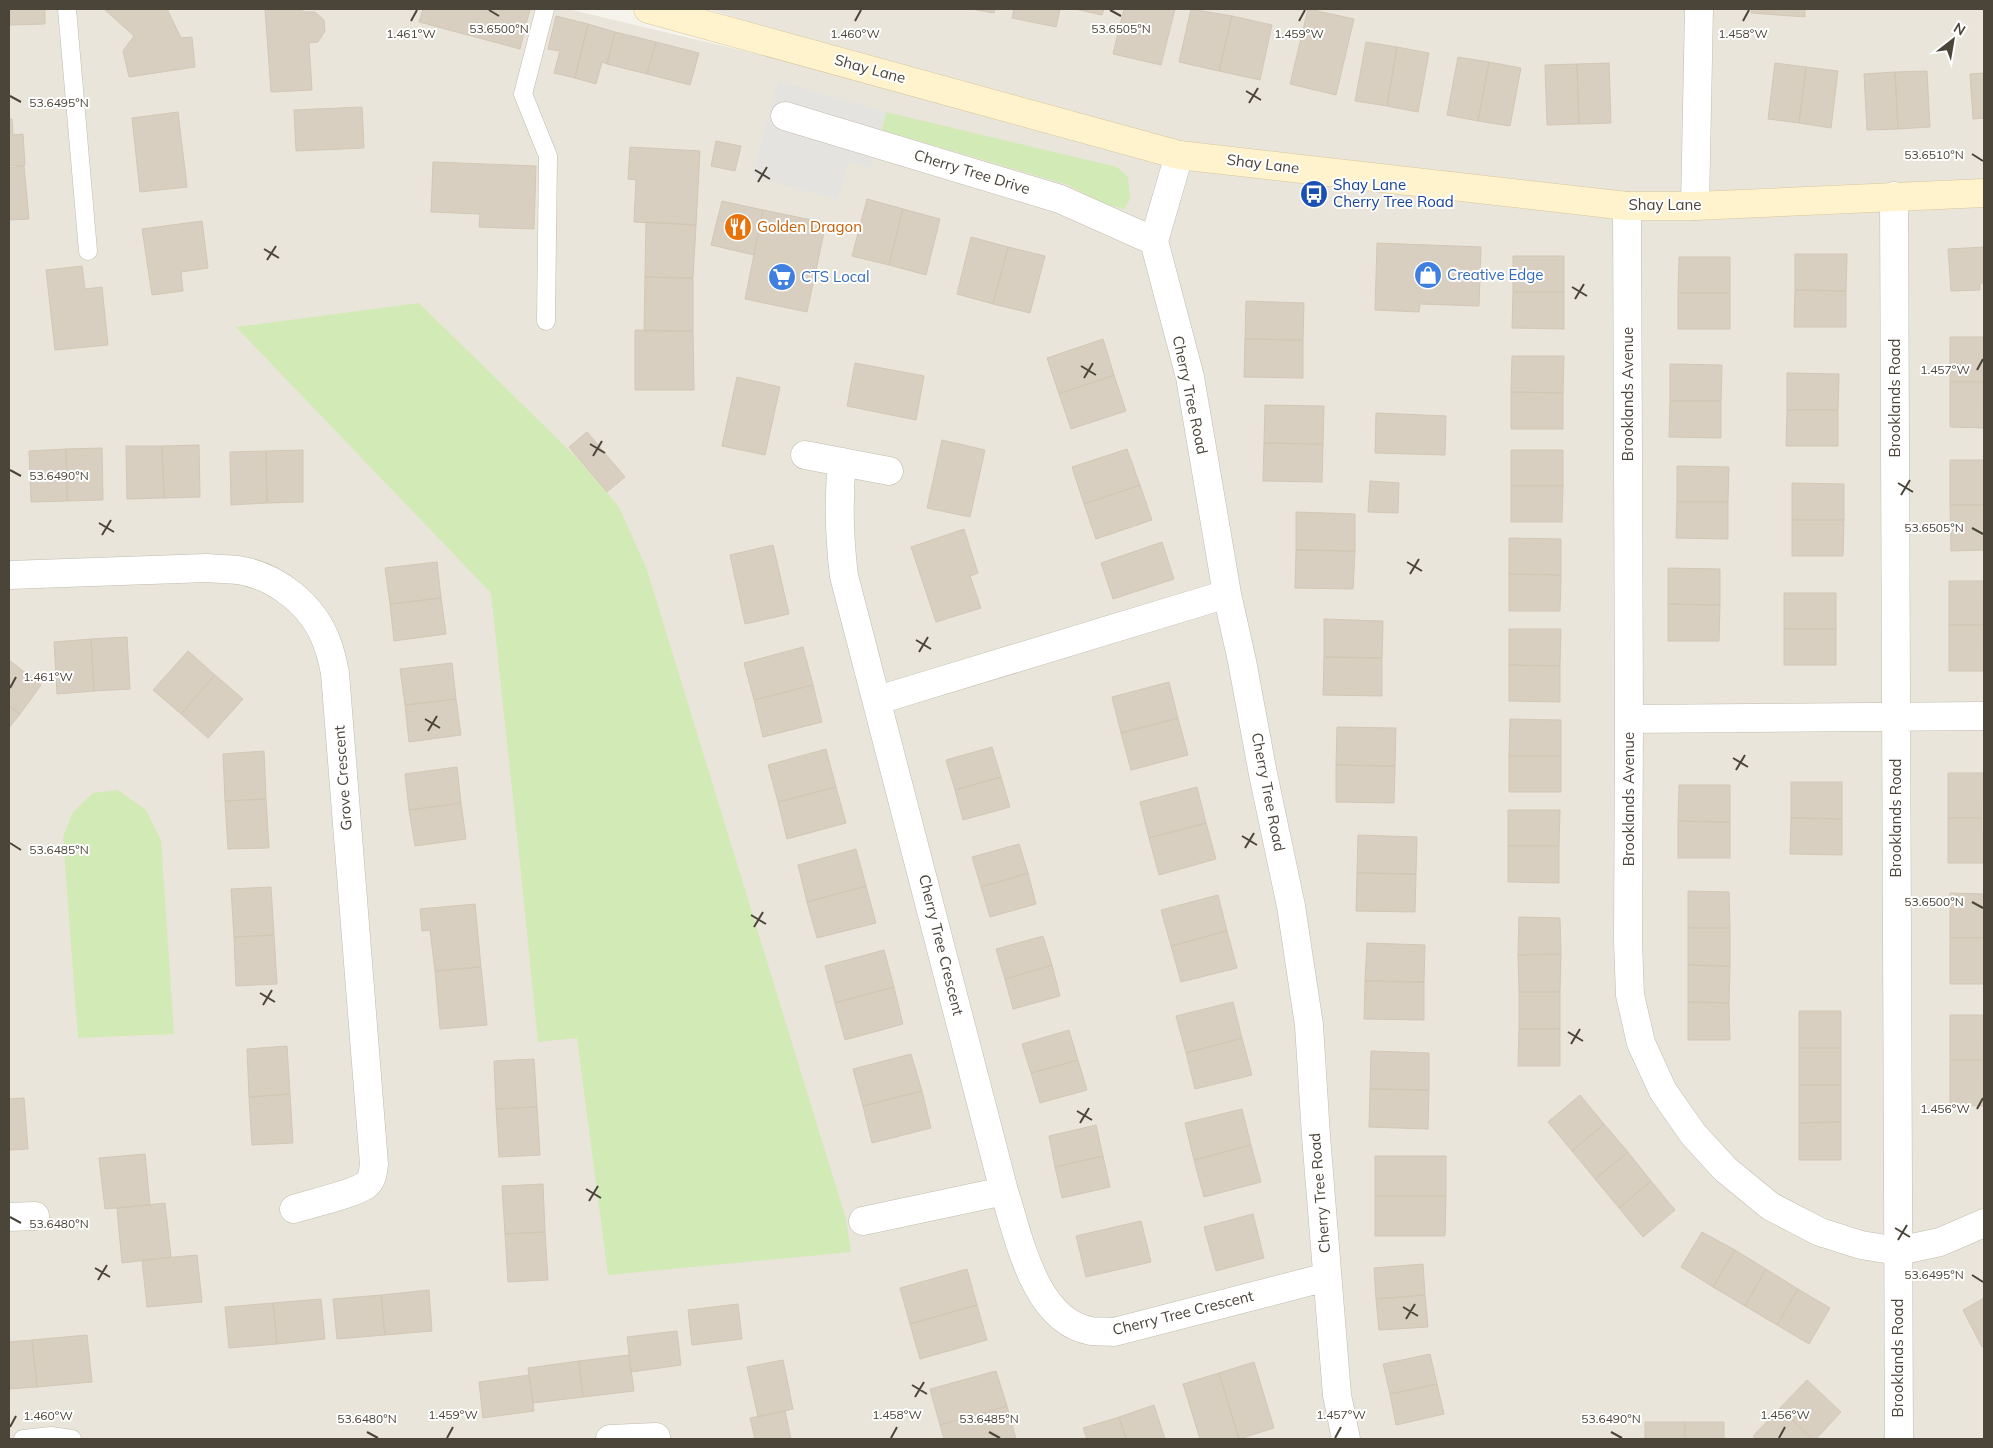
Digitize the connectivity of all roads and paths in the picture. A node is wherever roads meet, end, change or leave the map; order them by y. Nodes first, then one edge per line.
1 (67, 9) edge
2 (545, 9) edge
3 (648, 9) edge
4 (1699, 9) edge
5 (785, 116) dead end
6 (1179, 154) junction
7 (1984, 193) edge
8 (1894, 196) junction
9 (1627, 206) junction
10 (1695, 206) junction
11 (1154, 241) junction
12 (88, 251) dead end
13 (546, 321) dead end
14 (805, 455) dead end
15 (842, 462) junction
16 (889, 471) dead end
17 (9, 575) edge
18 (1227, 594) junction
19 (878, 700) junction
20 (1984, 716) edge
21 (1896, 717) junction
22 (1629, 719) junction
23 (1004, 1191) junction
24 (294, 1209) dead end
25 (864, 1221) dead end
26 (1984, 1223) edge
27 (1898, 1251) junction
28 (1327, 1277) junction
29 (51, 1438) edge
30 (23, 1439) edge
31 (72, 1439) edge
32 (610, 1439) edge
33 (656, 1439) edge
34 (1346, 1439) edge
35 (1899, 1439) edge

1 - 12 lane
2 - 13 lane
3 - 6 main road, Shay Lane
4 - 10 street
5 - 11 street, Cherry Tree Drive
6 - 9 main road, Shay Lane
6 - 11 street
7 - 8 main road, Shay Lane
8 - 10 main road, Shay Lane
8 - 21 street, Brooklands Road
9 - 10 main road, Shay Lane
9 - 22 street, Brooklands Avenue
11 - 18 street, Cherry Tree Road
14 - 15 street
15 - 16 street
15 - 19 street, Cherry Tree Crescent
17 - 24 street, Grove Crescent
18 - 19 street
18 - 28 street, Cherry Tree Road
19 - 23 street, Cherry Tree Crescent
20 - 21 street
21 - 22 street
21 - 27 street, Brooklands Road
22 - 27 street, Brooklands Avenue
23 - 25 street
23 - 28 street, Cherry Tree Crescent
26 - 27 street
27 - 35 street, Brooklands Road
28 - 34 street, Cherry Tree Road
29 - 30 lane
29 - 31 lane
32 - 33 street

